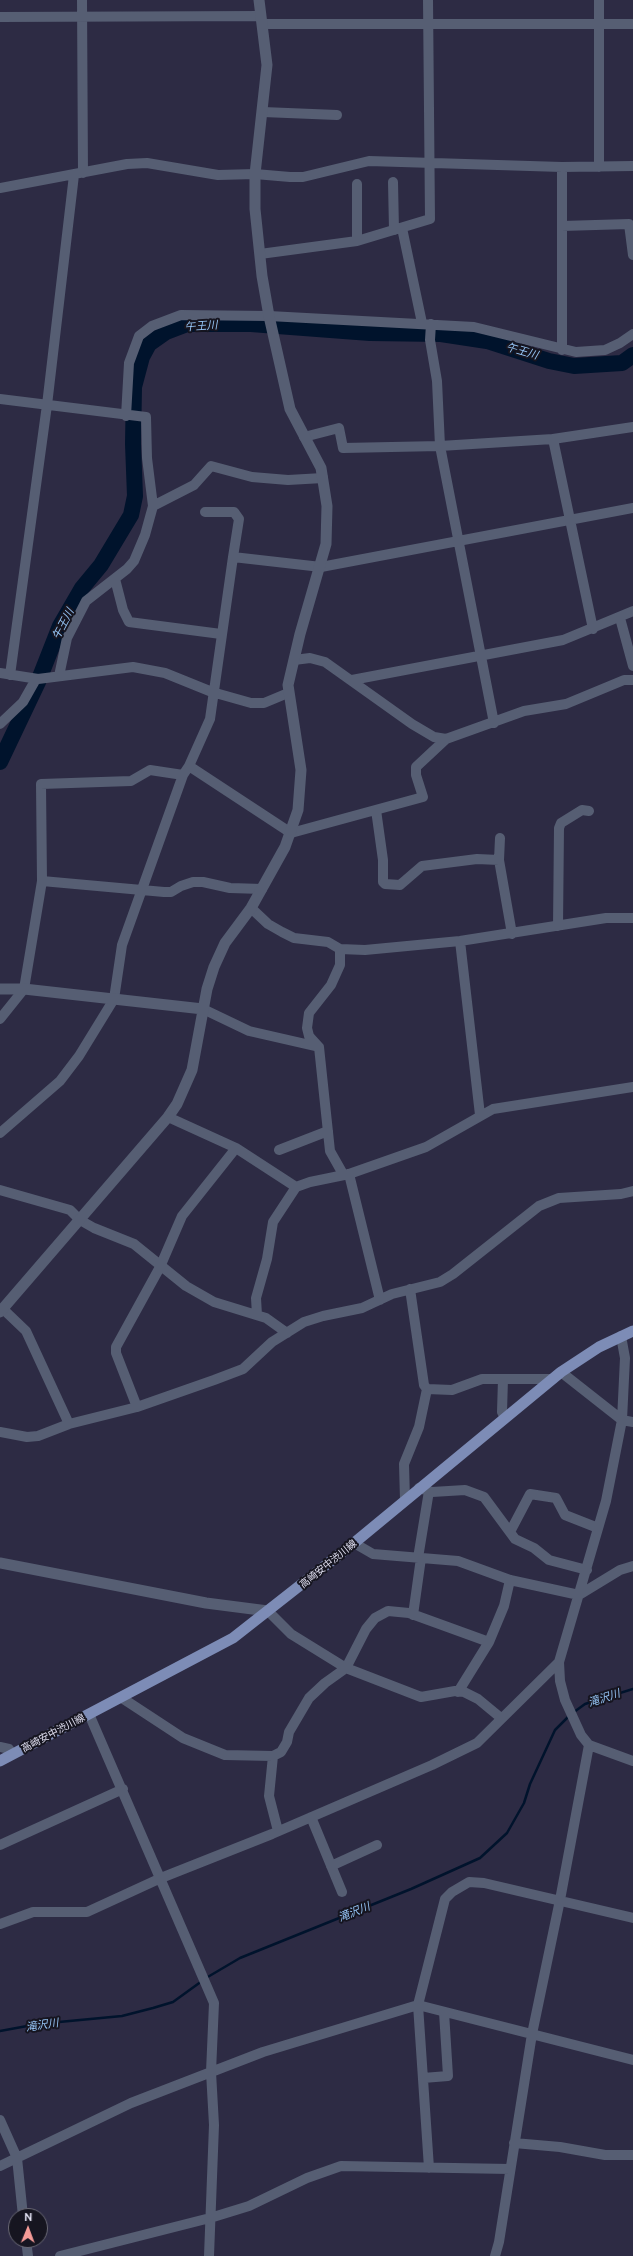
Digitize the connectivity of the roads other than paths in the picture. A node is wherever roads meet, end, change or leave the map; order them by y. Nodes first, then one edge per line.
1 (82, 0) edge
2 (259, 0) edge
3 (428, 0) edge
4 (599, 0) edge
5 (82, 16) junction
6 (0, 17) edge
7 (262, 20) junction
8 (633, 24) edge
9 (428, 25) junction
10 (599, 26) junction
11 (263, 112) junction
12 (337, 115) dead end
13 (429, 164) junction
14 (633, 166) edge
15 (562, 167) junction
16 (599, 167) junction
17 (79, 174) junction
18 (255, 174) junction
19 (394, 182) dead end
20 (357, 184) dead end
21 (0, 188) edge
22 (562, 226) junction
23 (398, 229) junction
24 (357, 241) junction
25 (260, 254) junction
26 (633, 255) edge
27 (270, 322) junction
28 (428, 325) junction
29 (633, 334) edge
30 (562, 350) junction
31 (0, 399) edge
32 (47, 405) junction
33 (127, 416) junction
34 (633, 427) edge
35 (304, 437) junction
36 (553, 439) junction
37 (440, 446) junction
38 (323, 478) junction
39 (152, 506) junction
40 (633, 508) edge
41 (204, 512) dead end
42 (569, 520) junction
43 (459, 541) junction
44 (233, 556) junction
45 (321, 567) junction
46 (115, 579) junction
47 (633, 611) edge
48 (620, 618) junction
49 (593, 629) junction
50 (221, 634) junction
51 (482, 656) junction
52 (294, 660) junction
53 (633, 666) edge
54 (0, 673) edge
55 (10, 675) junction
56 (57, 676) junction
57 (37, 679) junction
58 (352, 680) junction
59 (633, 680) edge
60 (212, 692) junction
61 (288, 693) junction
62 (494, 723) junction
63 (0, 724) edge
64 (446, 739) junction
65 (186, 770) junction
66 (376, 810) junction
67 (589, 811) dead end
68 (291, 833) junction
69 (500, 838) dead end
70 (499, 860) junction
71 (42, 881) junction
72 (262, 889) junction
73 (141, 890) junction
74 (251, 908) junction
75 (633, 918) edge
76 (558, 926) junction
77 (512, 934) junction
78 (460, 941) junction
79 (340, 949) junction
80 (0, 989) edge
81 (24, 989) junction
82 (114, 999) junction
83 (203, 1009) junction
84 (0, 1019) edge
85 (319, 1046) junction
86 (633, 1087) edge
87 (480, 1116) junction
88 (168, 1117) junction
89 (328, 1131) junction
90 (0, 1133) edge
91 (236, 1148) junction
92 (279, 1150) dead end
93 (346, 1174) junction
94 (296, 1187) junction
95 (0, 1190) edge
96 (633, 1191) edge
97 (80, 1220) junction
98 (160, 1266) junction
99 (410, 1289) junction
100 (380, 1300) junction
101 (1, 1311) edge
102 (257, 1315) junction
103 (633, 1331) edge
104 (287, 1333) junction
105 (621, 1336) junction
106 (557, 1375) junction
107 (503, 1379) junction
108 (428, 1389) junction
109 (137, 1407) junction
110 (505, 1418) junction
111 (622, 1420) junction
112 (633, 1422) edge
113 (69, 1424) junction
114 (0, 1432) edge
115 (424, 1490) junction
116 (405, 1500) junction
117 (598, 1528) junction
118 (510, 1532) junction
119 (354, 1543) junction
120 (419, 1558) junction
121 (0, 1563) edge
122 (633, 1566) edge
123 (587, 1570) junction
124 (510, 1580) junction
125 (579, 1595) junction
126 (268, 1611) junction
127 (413, 1614) junction
128 (489, 1642) junction
129 (559, 1662) junction
130 (346, 1668) junction
131 (458, 1692) junction
132 (122, 1698) junction
133 (89, 1714) junction
134 (501, 1718) junction
135 (589, 1745) junction
136 (0, 1747) edge
137 (12, 1754) junction
138 (273, 1756) junction
139 (0, 1761) edge
140 (633, 1761) edge
141 (123, 1789) junction
142 (311, 1817) junction
143 (278, 1831) junction
144 (0, 1845) edge
145 (377, 1845) dead end
146 (331, 1866) junction
147 (161, 1878) junction
148 (342, 1892) dead end
149 (560, 1900) junction
150 (633, 1918) edge
151 (0, 1924) edge
152 (418, 2006) junction
153 (444, 2012) junction
154 (532, 2034) junction
155 (633, 2060) edge
156 (211, 2072) junction
157 (423, 2078) junction
158 (0, 2120) edge
159 (514, 2143) junction
160 (633, 2155) edge
161 (17, 2158) junction
162 (0, 2166) edge
163 (429, 2168) junction
164 (510, 2169) junction
165 (23, 2208) edge
166 (210, 2218) junction
167 (60, 2256) edge
168 (209, 2256) edge
169 (495, 2256) edge

1 - 5 street
2 - 7 street
3 - 9 street
4 - 10 street
5 - 6 street
5 - 7 street
5 - 17 street
7 - 9 street
7 - 11 street
8 - 10 street
9 - 10 street
9 - 13 street
10 - 16 street
11 - 12 street
11 - 18 street
13 - 15 street
13 - 18 street
13 - 23 street
14 - 16 street
15 - 16 street
15 - 22 street
17 - 18 street
17 - 21 street
17 - 32 street
18 - 25 street
19 - 23 street
20 - 24 street
22 - 26 street
22 - 30 street
23 - 24 street
23 - 28 street
24 - 25 street
25 - 27 street
27 - 28 street
27 - 33 street
27 - 35 street
28 - 30 street
28 - 37 street
29 - 30 street
31 - 32 street
32 - 33 street
32 - 55 street
33 - 39 street
34 - 36 street
35 - 37 street
35 - 38 street
36 - 37 street
36 - 42 street
37 - 43 street
38 - 39 street
38 - 45 street
39 - 46 street
40 - 42 street
41 - 44 street
42 - 43 street
42 - 49 street
43 - 45 street
43 - 51 street
44 - 45 street
44 - 50 street
45 - 52 street
46 - 50 street
46 - 56 street
47 - 48 street
48 - 49 street
48 - 53 street
49 - 51 street
50 - 60 street
51 - 58 street
51 - 62 street
52 - 58 street
52 - 61 street
54 - 55 street
55 - 57 street
56 - 57 street
56 - 60 street
57 - 63 street
58 - 64 street
59 - 62 street
60 - 61 street
60 - 65 street
61 - 68 street
62 - 64 street
64 - 66 street
65 - 68 street
65 - 71 street
65 - 73 street
66 - 68 street
66 - 70 street
67 - 76 street
68 - 72 street
69 - 70 street
70 - 77 street
71 - 73 street
71 - 81 street
72 - 73 street
72 - 74 street
73 - 82 street
74 - 79 street
74 - 83 street
75 - 76 street
76 - 77 street
77 - 78 street
78 - 79 street
78 - 87 street
79 - 85 street
80 - 81 street
81 - 82 street
81 - 84 street
82 - 83 street
82 - 90 street
83 - 85 street
83 - 88 street
85 - 89 street
86 - 87 street
87 - 93 street
88 - 91 street
88 - 97 street
89 - 92 street
89 - 93 street
91 - 94 street
91 - 98 street
93 - 94 street
93 - 100 street
94 - 102 street
95 - 97 street
96 - 99 street
97 - 98 street
97 - 101 street
98 - 102 street
98 - 109 street
99 - 100 street
99 - 108 street
100 - 104 street
101 - 113 street
102 - 104 street
103 - 105 main road, 高崎安中渋川線
104 - 109 street
105 - 106 main road, 高崎安中渋川線
105 - 111 street
106 - 107 street
106 - 110 main road, 高崎安中渋川線
106 - 111 street
107 - 108 street
107 - 110 street
108 - 116 street
109 - 113 street
110 - 115 main road, 高崎安中渋川線
111 - 112 street
111 - 117 street
113 - 114 street
115 - 116 main road, 高崎安中渋川線
115 - 118 street
115 - 120 street
116 - 119 main road, 高崎安中渋川線
117 - 118 street
117 - 123 street
118 - 123 street
119 - 120 street
119 - 126 main road, 高崎安中渋川線
120 - 124 street
120 - 127 street
121 - 126 street
122 - 125 street
123 - 125 street
124 - 125 street
124 - 128 street
125 - 129 street
126 - 130 street
126 - 132 main road, 高崎安中渋川線
127 - 128 street
127 - 130 street
128 - 131 street
129 - 134 street
129 - 135 street
130 - 131 street
130 - 138 street
131 - 134 street
132 - 133 main road, 高崎安中渋川線
132 - 138 street
133 - 137 main road, 高崎安中渋川線
133 - 141 street
134 - 142 street
135 - 140 street
135 - 149 street
136 - 137 street
137 - 139 main road, 高崎安中渋川線
138 - 143 street
141 - 144 street
141 - 147 street
142 - 143 street
142 - 146 street
143 - 147 street
145 - 146 street
146 - 148 street
147 - 151 street
147 - 156 street
149 - 150 street
149 - 152 street
149 - 154 street
152 - 153 street
152 - 156 street
152 - 157 street
153 - 154 street
153 - 157 street
154 - 155 street
154 - 159 street
156 - 161 street
156 - 166 street
157 - 163 street
158 - 161 street
159 - 160 street
159 - 164 street
161 - 162 street
161 - 165 street
163 - 164 street
163 - 166 street
164 - 169 street
166 - 167 street
166 - 168 street

